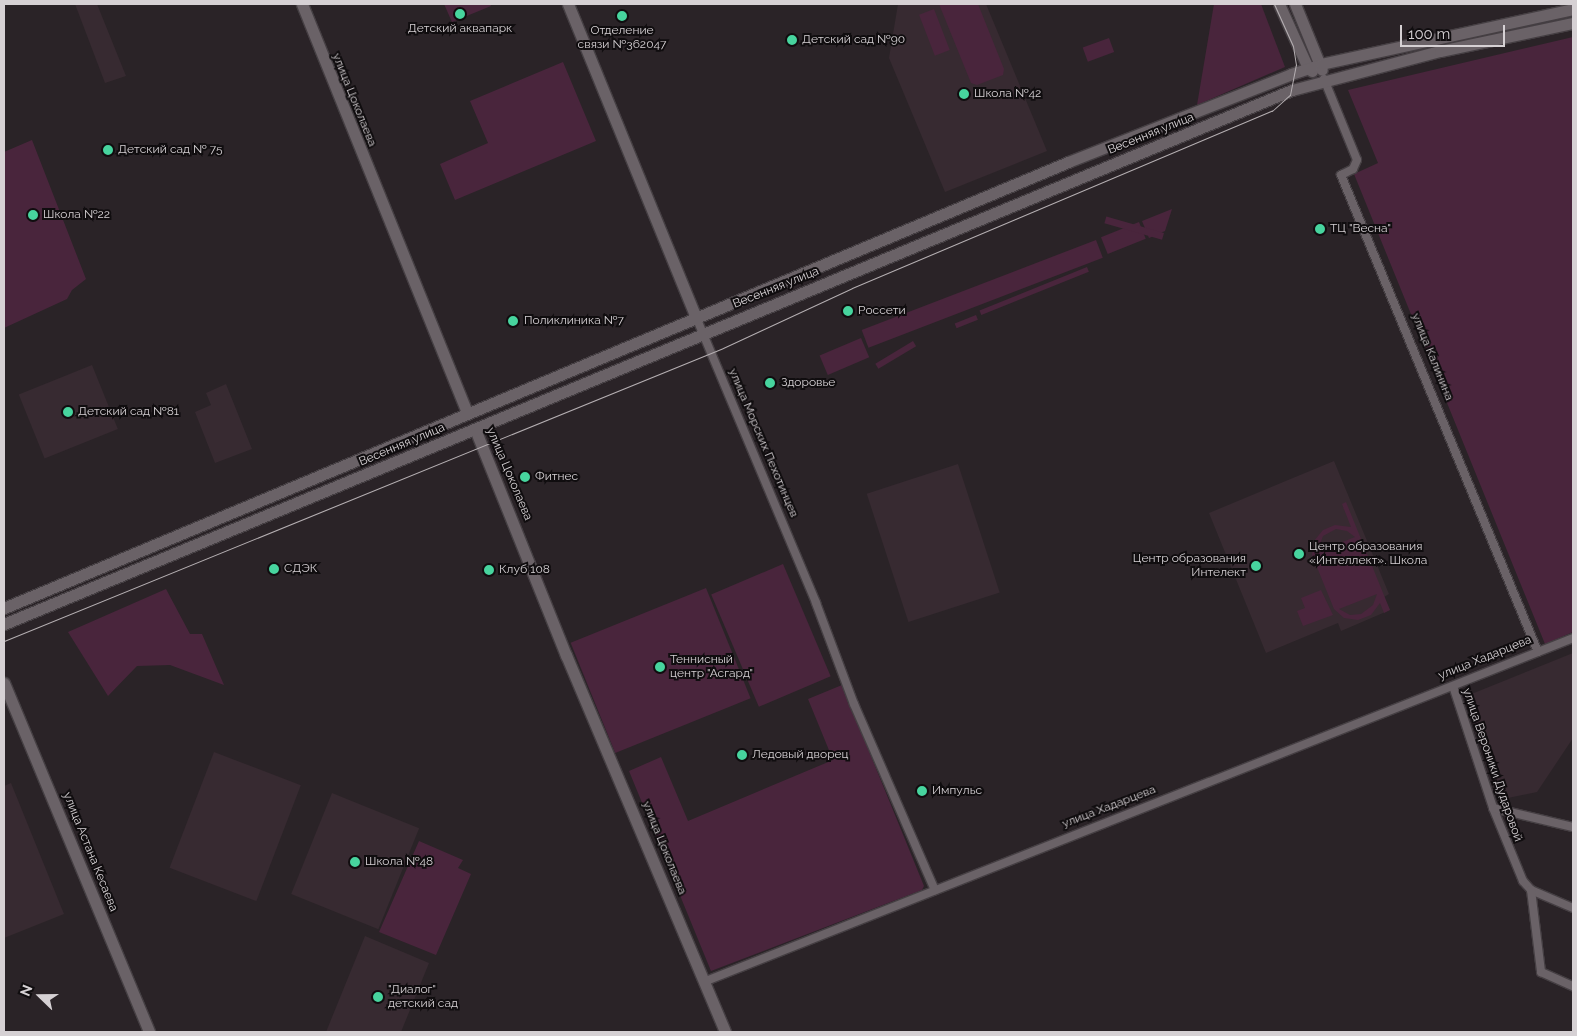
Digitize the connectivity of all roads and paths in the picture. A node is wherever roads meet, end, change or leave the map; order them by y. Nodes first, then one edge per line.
1 (302, 4) edge
2 (568, 4) edge
3 (1279, 4) edge
4 (1295, 4) edge
5 (1573, 9) edge
6 (1573, 23) edge
7 (1321, 64) junction
8 (1308, 68) junction
9 (1324, 79) junction
10 (696, 317) junction
11 (702, 333) junction
12 (467, 413) junction
13 (475, 429) junction
14 (4, 608) edge
15 (4, 624) edge
16 (1573, 638) edge
17 (1538, 652) junction
18 (4, 683) edge
19 (1453, 686) junction
20 (1493, 808) junction
21 (1573, 827) edge
22 (935, 890) junction
23 (1531, 890) junction
24 (1573, 908) edge
25 (706, 981) junction
26 (1573, 986) edge
27 (149, 1032) edge
28 (725, 1032) edge

1 - 12 street, улица Цоколаева
2 - 10 street, улица Морских Пехотинцев
3 - 8 street
4 - 7 street, улица Калинина
5 - 7 street, Весенняя улица
6 - 9 street, Весенняя улица
7 - 8 street, Весенняя улица
7 - 9 street, улица Калинина
8 - 9 street
8 - 10 street, Весенняя улица
9 - 11 street, Весенняя улица
9 - 17 street, улица Калинина
10 - 11 street, улица Морских Пехотинцев
10 - 12 street, Весенняя улица
11 - 13 street, Весенняя улица
11 - 22 street, улица Морских Пехотинцев
12 - 13 street, улица Цоколаева
12 - 14 street, Весенняя улица
13 - 15 street, Весенняя улица
13 - 25 street, улица Цоколаева
16 - 17 street, улица Хадарцева
17 - 19 street, улица Хадарцева
18 - 27 street, улица Астана Кесаева
19 - 20 street, улица Вероники Дударовой
19 - 22 street, улица Хадарцева
20 - 21 street
20 - 23 street, улица Вероники Дударовой
22 - 25 street, улица Хадарцева
23 - 24 street
23 - 26 street
25 - 28 street

